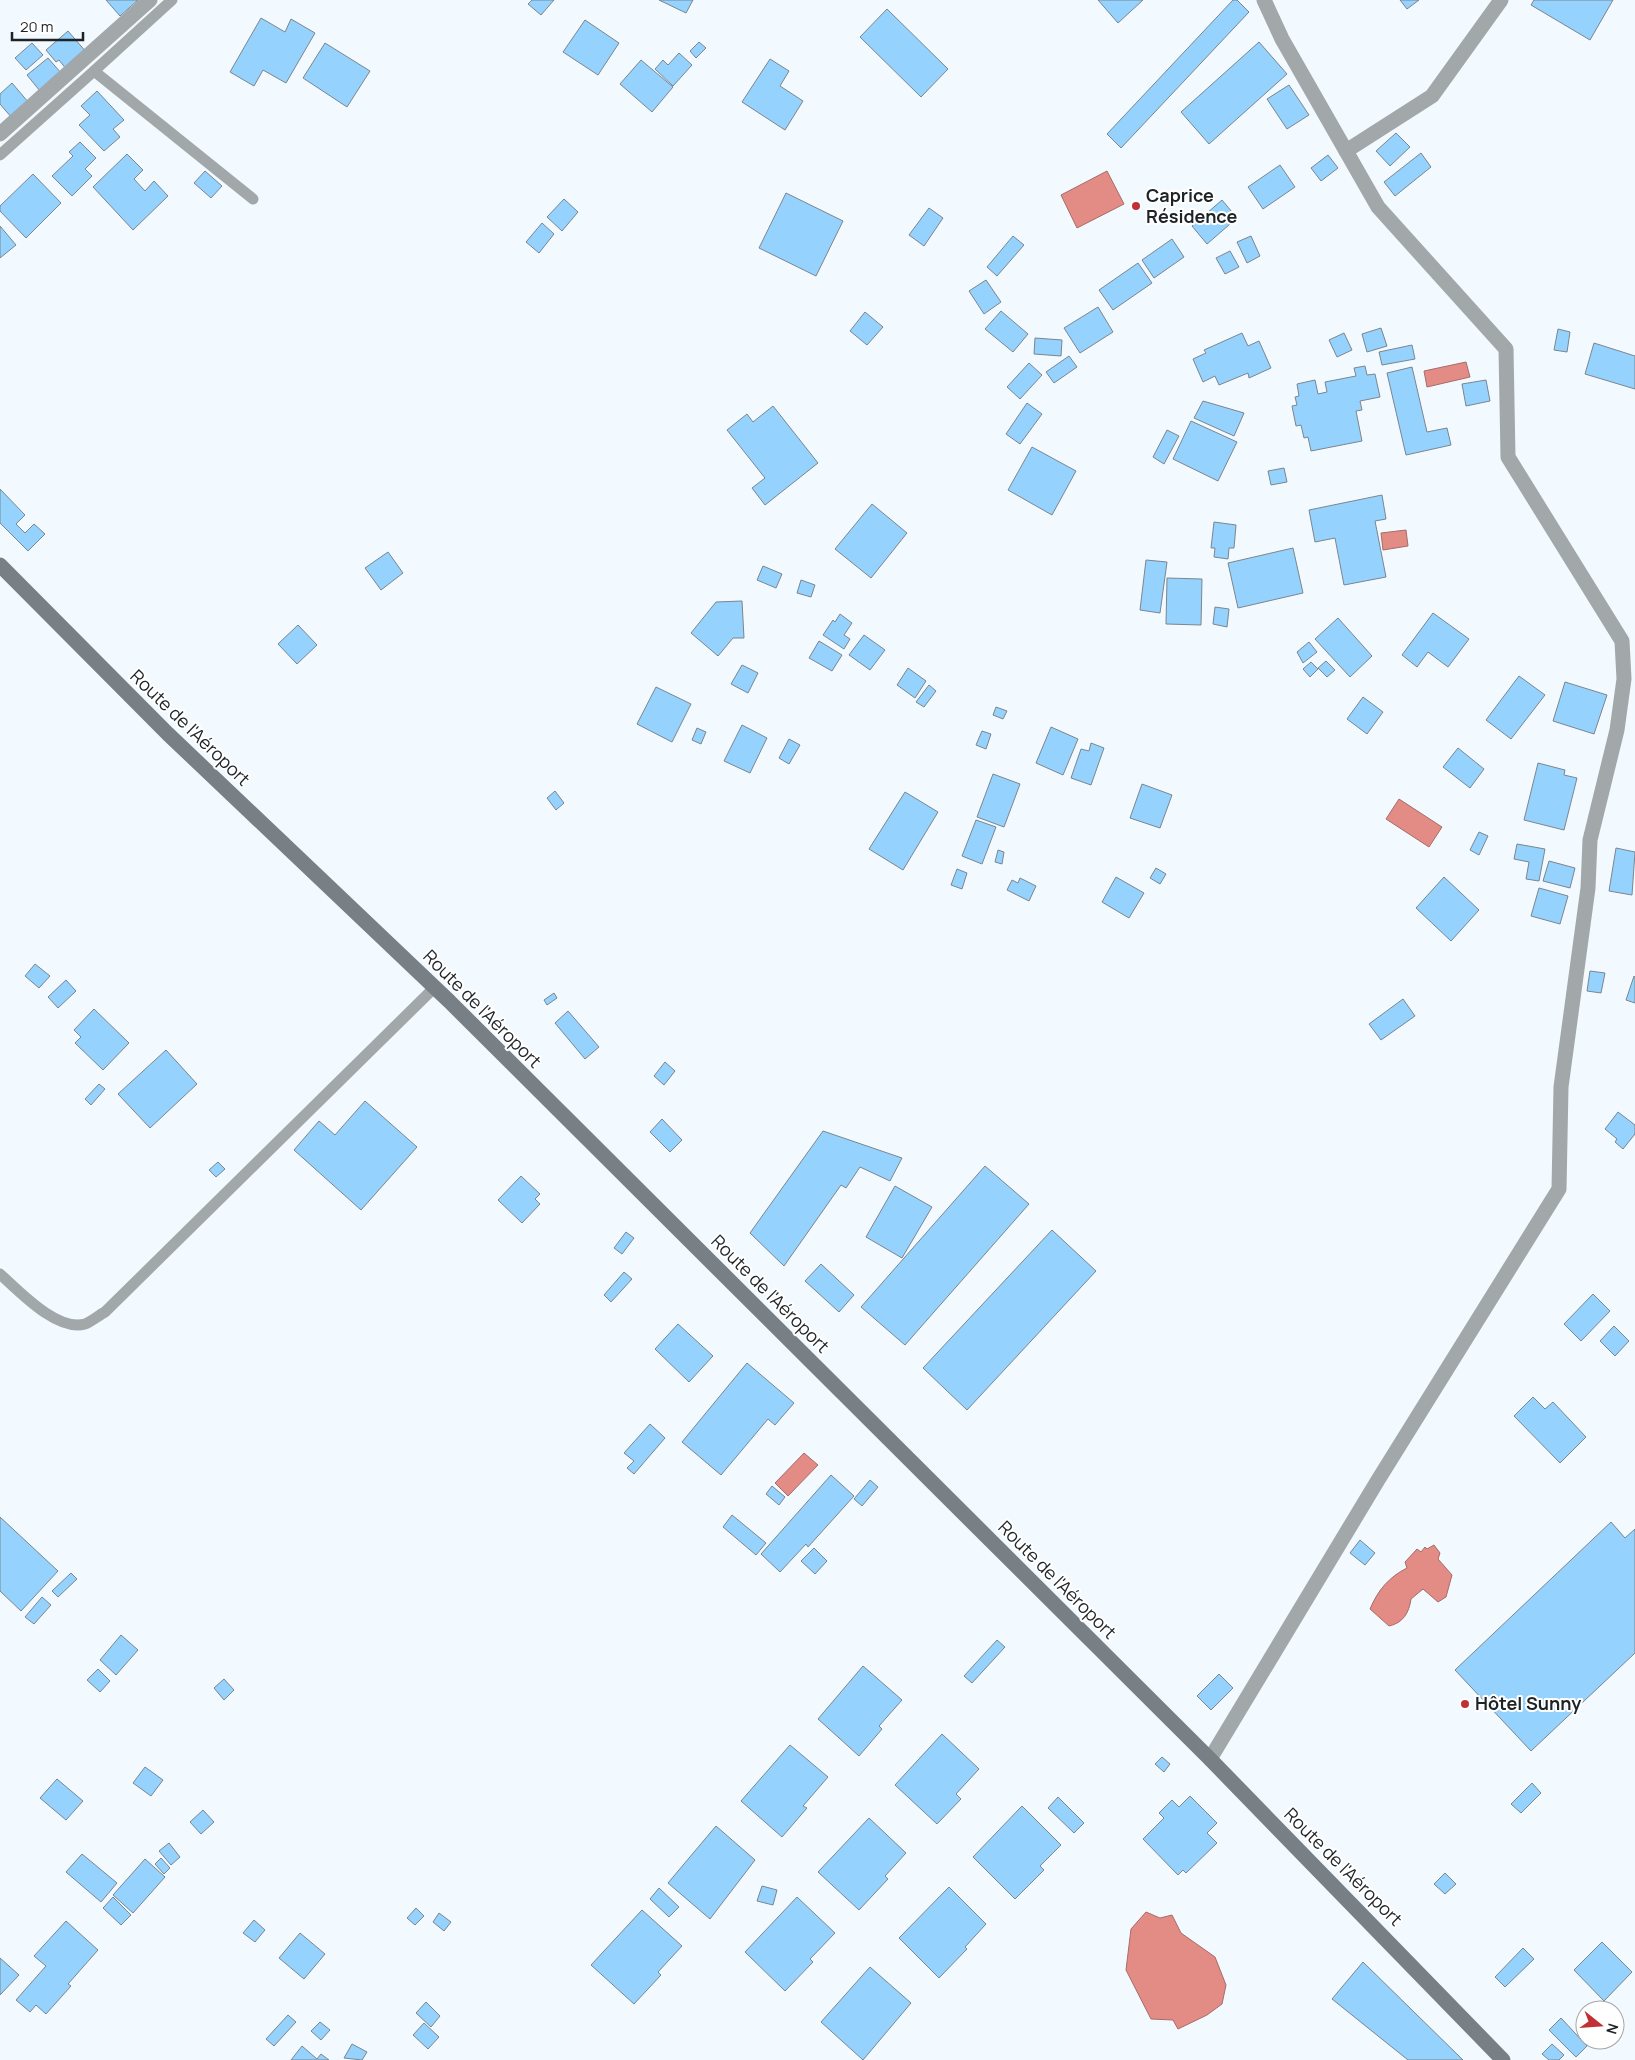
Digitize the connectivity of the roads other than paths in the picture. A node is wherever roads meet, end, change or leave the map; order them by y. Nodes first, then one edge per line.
1 (150, 0) edge
2 (172, 0) edge
3 (1264, 0) edge
4 (1501, 0) edge
5 (94, 71) junction
6 (0, 134) edge
7 (1346, 151) junction
8 (0, 156) edge
9 (253, 199) dead end
10 (0, 565) edge
11 (1629, 680) edge
12 (434, 988) junction
13 (0, 1274) edge
14 (1210, 1759) junction
15 (1503, 2060) edge

1 - 6 street
2 - 5 lane
3 - 7 street
4 - 7 street
5 - 8 lane
5 - 9 lane
7 - 11 street
10 - 12 main road, Route de l'Aéroport
11 - 14 street
12 - 13 lane
12 - 14 main road, Route de l'Aéroport
14 - 15 main road, Route de l'Aéroport

